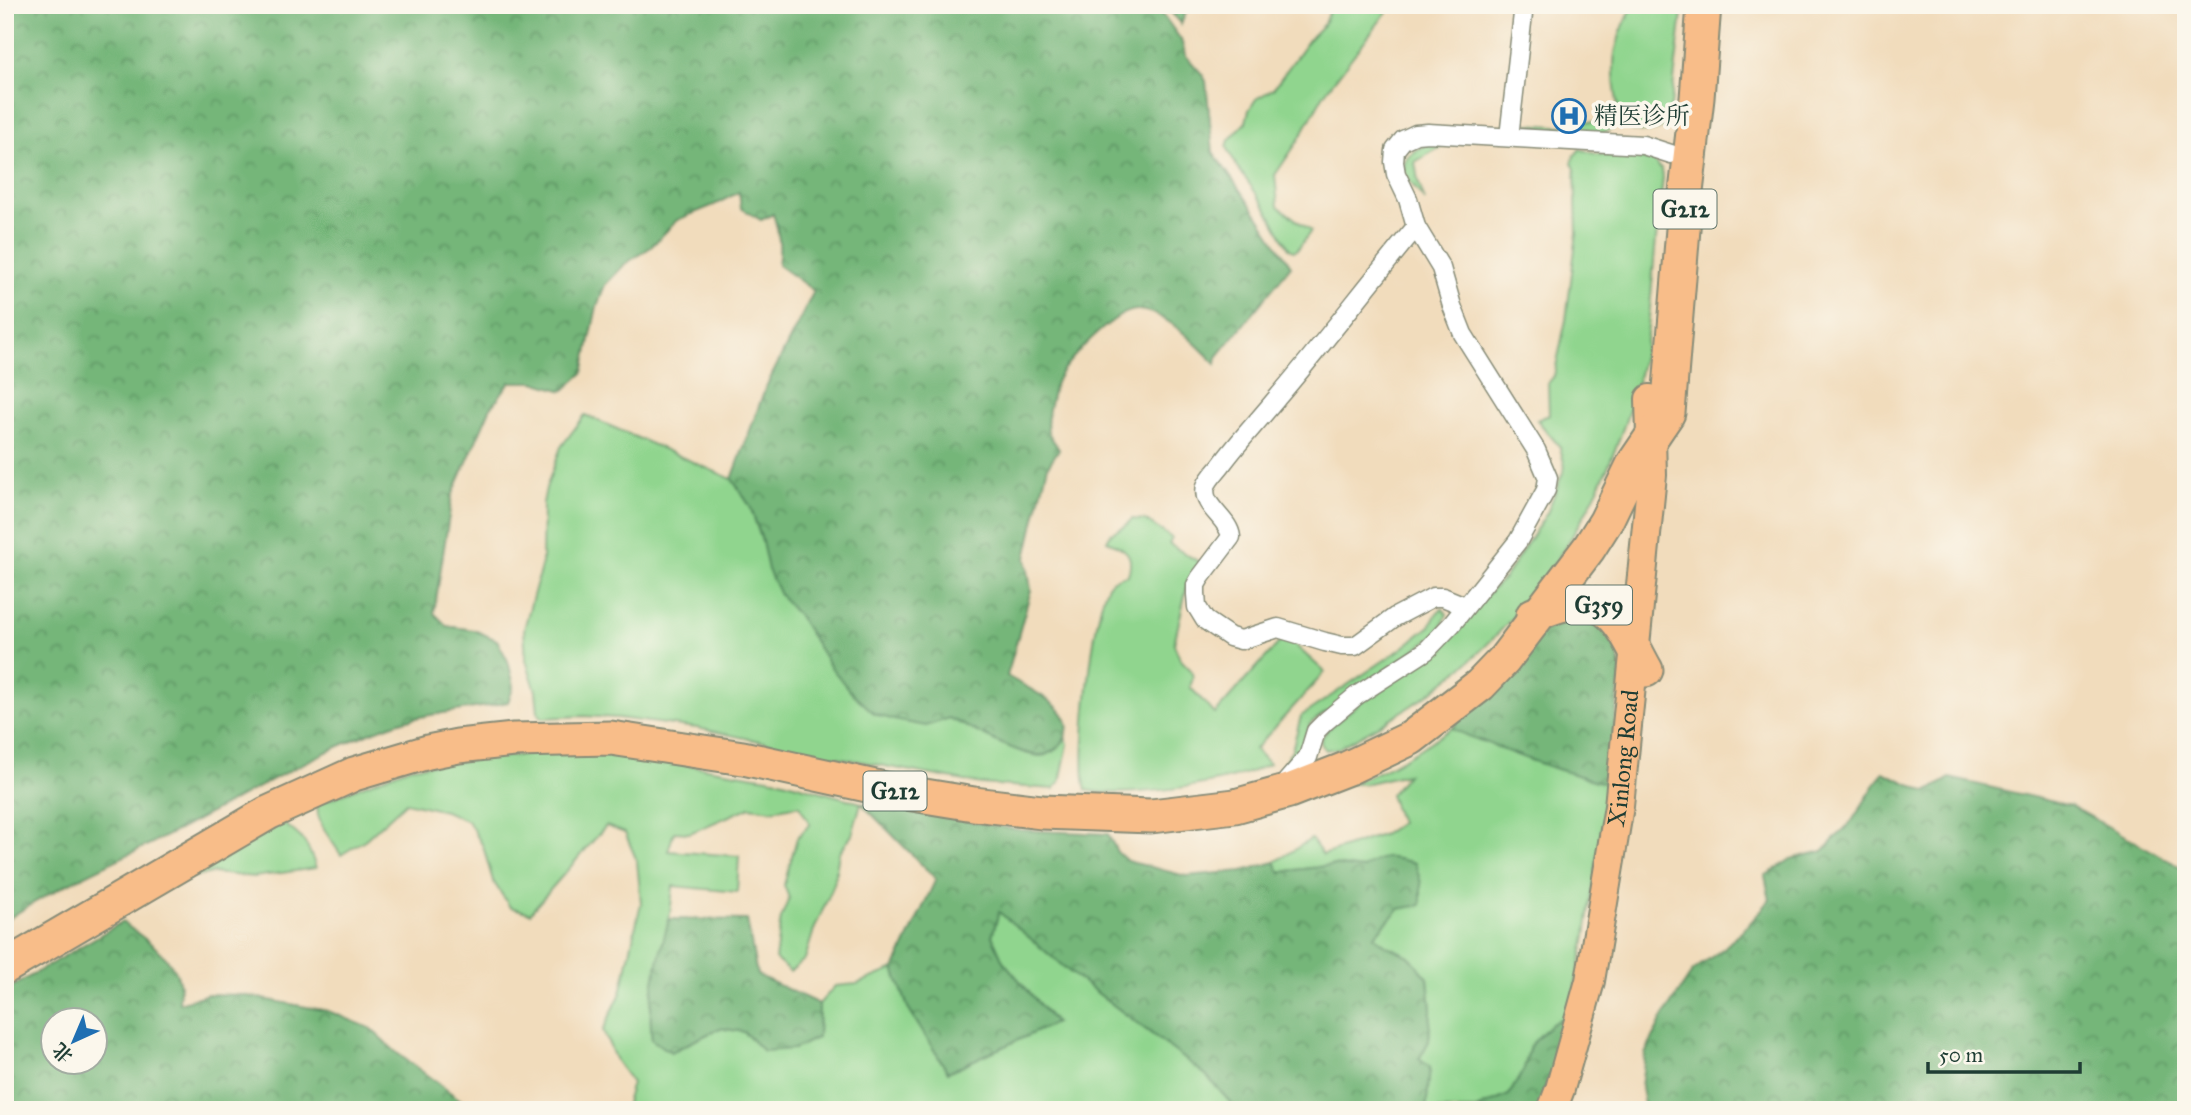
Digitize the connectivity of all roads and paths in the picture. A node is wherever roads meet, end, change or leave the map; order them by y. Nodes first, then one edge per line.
1 (1524, 5) edge
2 (1689, 5) edge
3 (1704, 5) edge
4 (1509, 137) junction
5 (1671, 154) junction
6 (1416, 227) junction
7 (1657, 417) junction
8 (1465, 606) junction
9 (1530, 616) junction
10 (1640, 660) junction
11 (1288, 786) junction
12 (5, 951) edge
13 (5, 967) edge
14 (1552, 1110) edge
15 (1570, 1110) edge

1 - 4 street
2 - 5 highway, G212
3 - 7 highway, G212
4 - 5 street
4 - 6 street
5 - 7 highway, G212
6 - 8 street
6 - 8 street
7 - 9 highway, G212
7 - 10 main road, Xinlong Road
8 - 11 street
9 - 10 highway, G359
9 - 11 highway, G212
10 - 14 main road, Xinlong Road
10 - 15 main road, Xinlong Road
11 - 12 highway, G212
11 - 13 highway, G212

